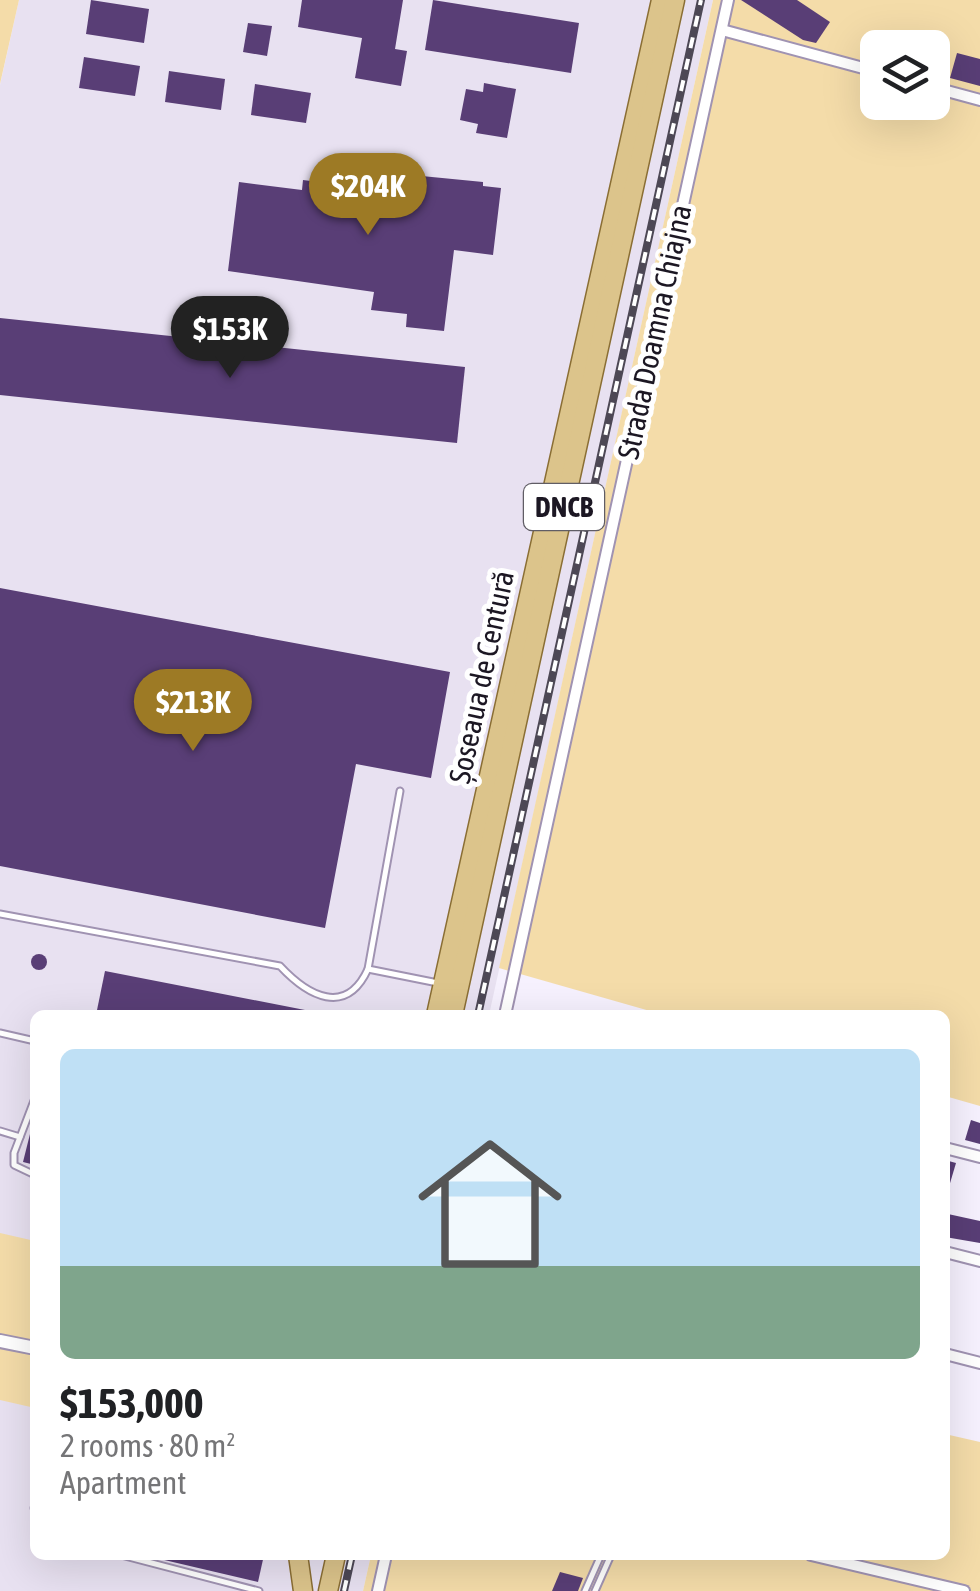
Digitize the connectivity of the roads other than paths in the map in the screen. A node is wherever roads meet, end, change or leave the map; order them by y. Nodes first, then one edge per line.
1 (661, 0) edge
2 (676, 0) edge
3 (728, 0) edge
4 (722, 30) junction
5 (860, 67) edge
6 (950, 92) edge
7 (980, 100) edge
8 (400, 791) dead end
9 (0, 914) edge
10 (368, 969) junction
11 (443, 984) junction
12 (437, 1010) edge
13 (454, 1010) edge
14 (506, 1010) edge
15 (0, 1033) edge
16 (30, 1039) edge
17 (30, 1111) edge
18 (0, 1132) edge
19 (20, 1137) junction
20 (950, 1149) edge
21 (980, 1157) edge
22 (30, 1173) edge
23 (950, 1253) edge
24 (980, 1261) edge
25 (0, 1340) edge
26 (30, 1347) edge
27 (950, 1355) edge
28 (980, 1363) edge
29 (140, 1560) edge
30 (299, 1560) edge
31 (335, 1560) edge
32 (385, 1560) edge
33 (599, 1560) edge
34 (609, 1560) edge
35 (833, 1560) edge
36 (259, 1591) edge
37 (303, 1591) edge
38 (328, 1591) edge
39 (378, 1591) edge
40 (585, 1591) edge
41 (595, 1591) edge
42 (964, 1591) edge

1 - 11 main road, Șoseaua de Centură / DNCB
2 - 13 main road, Șoseaua de Centură / DNCB
3 - 4 street, Strada Doamna Chiajna
4 - 5 street
4 - 14 street, Strada Doamna Chiajna
6 - 7 street
8 - 10 lane
9 - 10 lane
10 - 11 lane
11 - 12 main road, Șoseaua de Centură / DNCB
15 - 16 lane
17 - 19 lane
18 - 19 lane
19 - 22 lane
20 - 21 street
23 - 24 street
25 - 26 street
27 - 28 street
29 - 36 lane
30 - 37 main road
31 - 38 main road
32 - 39 street
33 - 40 lane
34 - 41 lane
35 - 42 street

